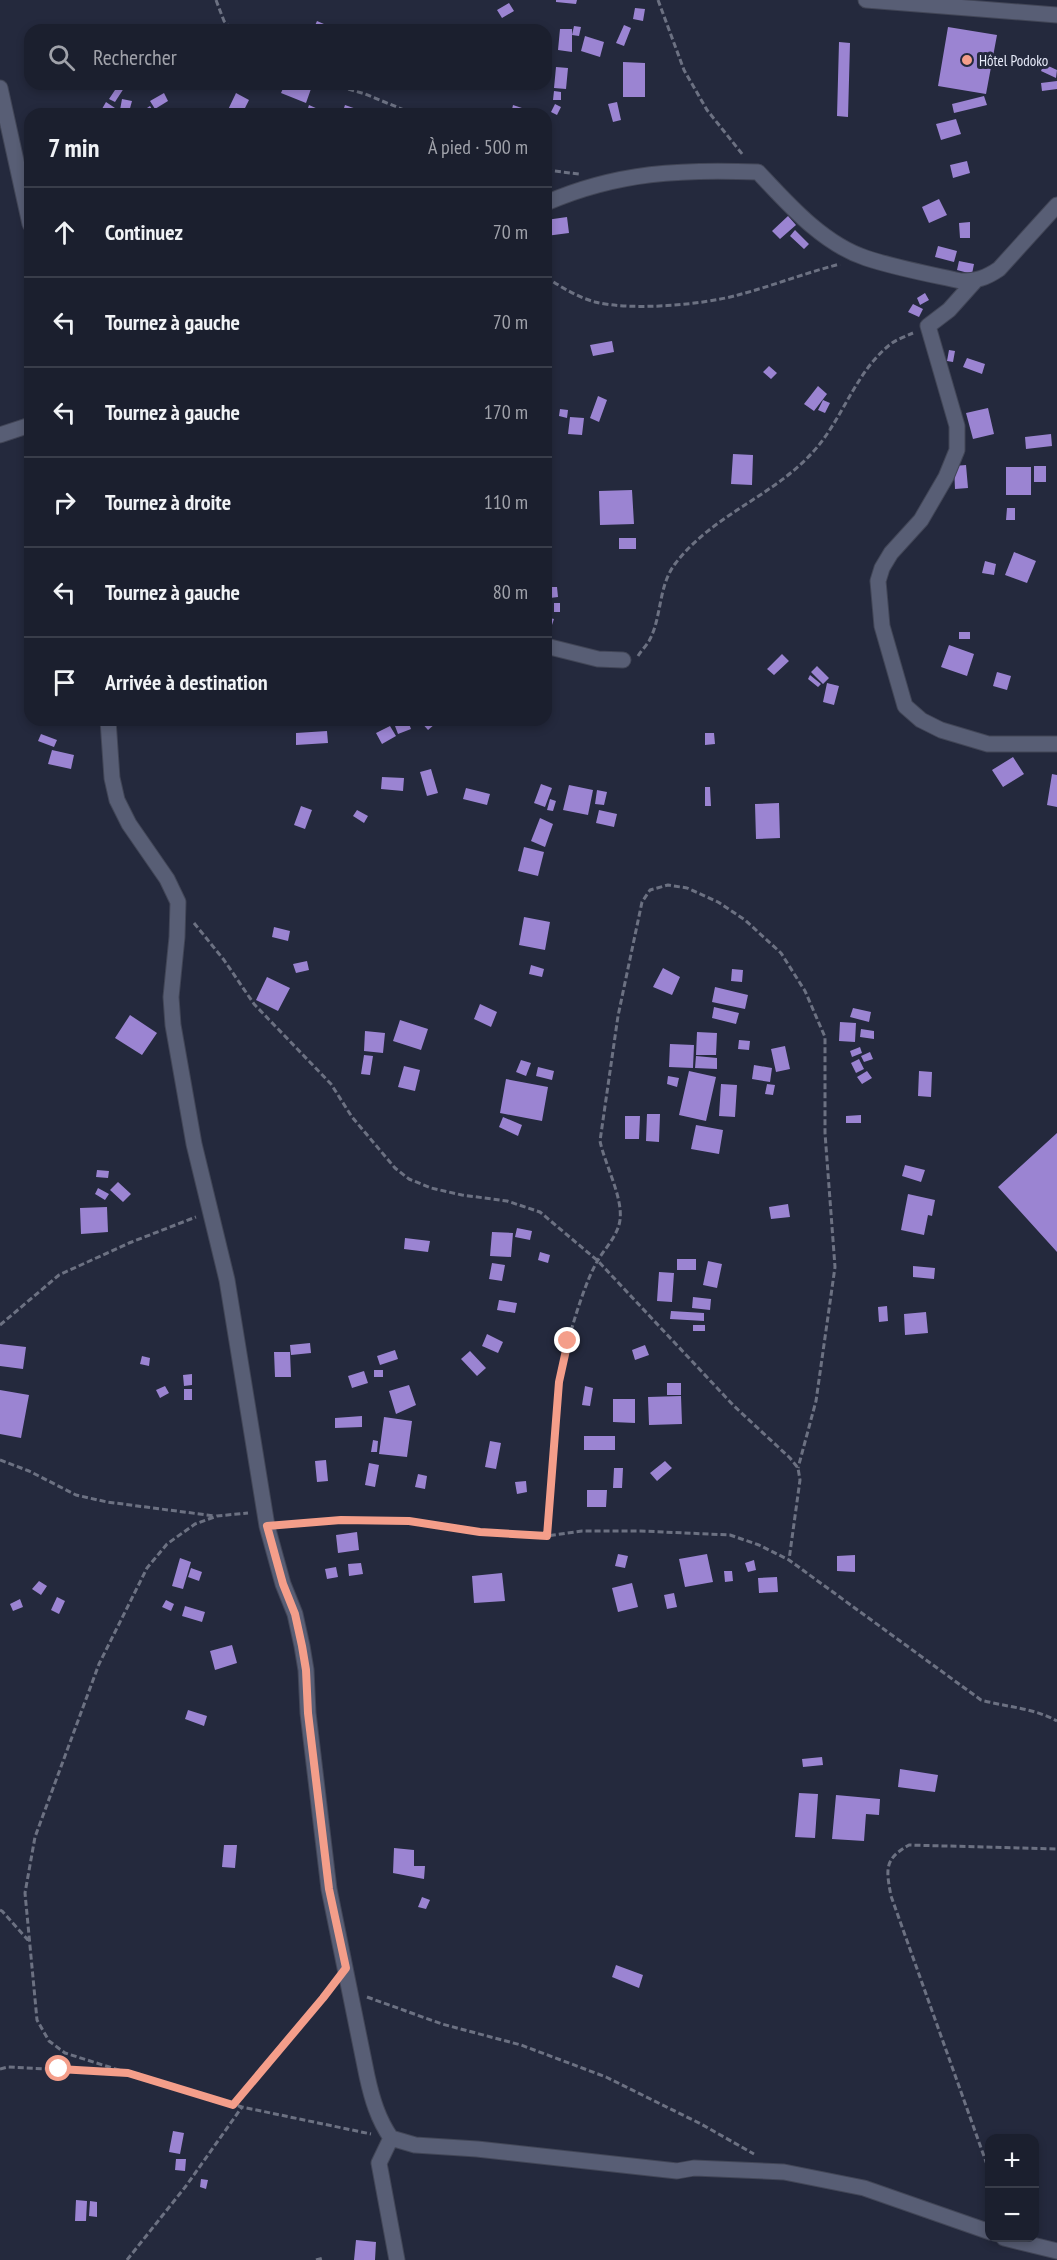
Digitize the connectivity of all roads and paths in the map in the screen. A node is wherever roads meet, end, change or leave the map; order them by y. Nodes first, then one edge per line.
1 (216, 0) edge
2 (658, 0) edge
3 (866, 0) edge
4 (1057, 15) edge
5 (227, 24) edge
6 (0, 88) edge
7 (351, 90) edge
8 (399, 108) edge
9 (758, 172) junction
10 (24, 197) edge
11 (552, 201) edge
12 (1057, 205) edge
13 (865, 258) junction
14 (552, 281) edge
15 (975, 281) junction
16 (928, 326) junction
17 (24, 428) edge
18 (0, 435) edge
19 (552, 648) edge
20 (623, 660) joint
21 (108, 726) edge
22 (1057, 744) edge
23 (178, 902) junction
24 (210, 1212) junction
25 (598, 1261) junction
26 (0, 1325) edge
27 (0, 1460) edge
28 (798, 1468) junction
29 (217, 1516) junction
30 (266, 1519) junction
31 (547, 1536) junction
32 (789, 1560) junction
33 (1057, 1721) edge
34 (1057, 1849) edge
35 (0, 1910) edge
36 (29, 1941) junction
37 (346, 1968) junction
38 (350, 1990) junction
39 (0, 2069) edge
40 (128, 2073) junction
41 (233, 2105) junction
42 (242, 2107) junction
43 (391, 2138) junction
44 (985, 2159) edge
45 (784, 2172) junction
46 (985, 2230) edge
47 (1019, 2242) edge
48 (1057, 2252) edge
49 (323, 2258) dead end
50 (127, 2260) edge
51 (316, 2260) edge
52 (397, 2260) edge

1 - 5 path
2 - 9 path
3 - 4 street
6 - 10 street
7 - 8 path
9 - 11 street
9 - 13 street
12 - 15 street
13 - 14 path
13 - 15 street
15 - 16 street
16 - 20 path
16 - 22 street
17 - 18 street
19 - 20 street
21 - 23 street
23 - 24 street
23 - 25 path
24 - 26 path
24 - 30 street
25 - 28 path
25 - 28 path
25 - 31 path
27 - 29 path
28 - 32 path
29 - 30 path
29 - 36 path
30 - 31 path
30 - 37 street
31 - 32 path
32 - 33 path
34 - 44 path
35 - 36 path
36 - 40 path
37 - 38 street
37 - 41 path
38 - 43 street
38 - 45 path
39 - 40 path
40 - 41 path
41 - 42 path
42 - 43 path
42 - 50 path
43 - 45 street
43 - 52 street
45 - 46 street
47 - 48 street
49 - 51 path

